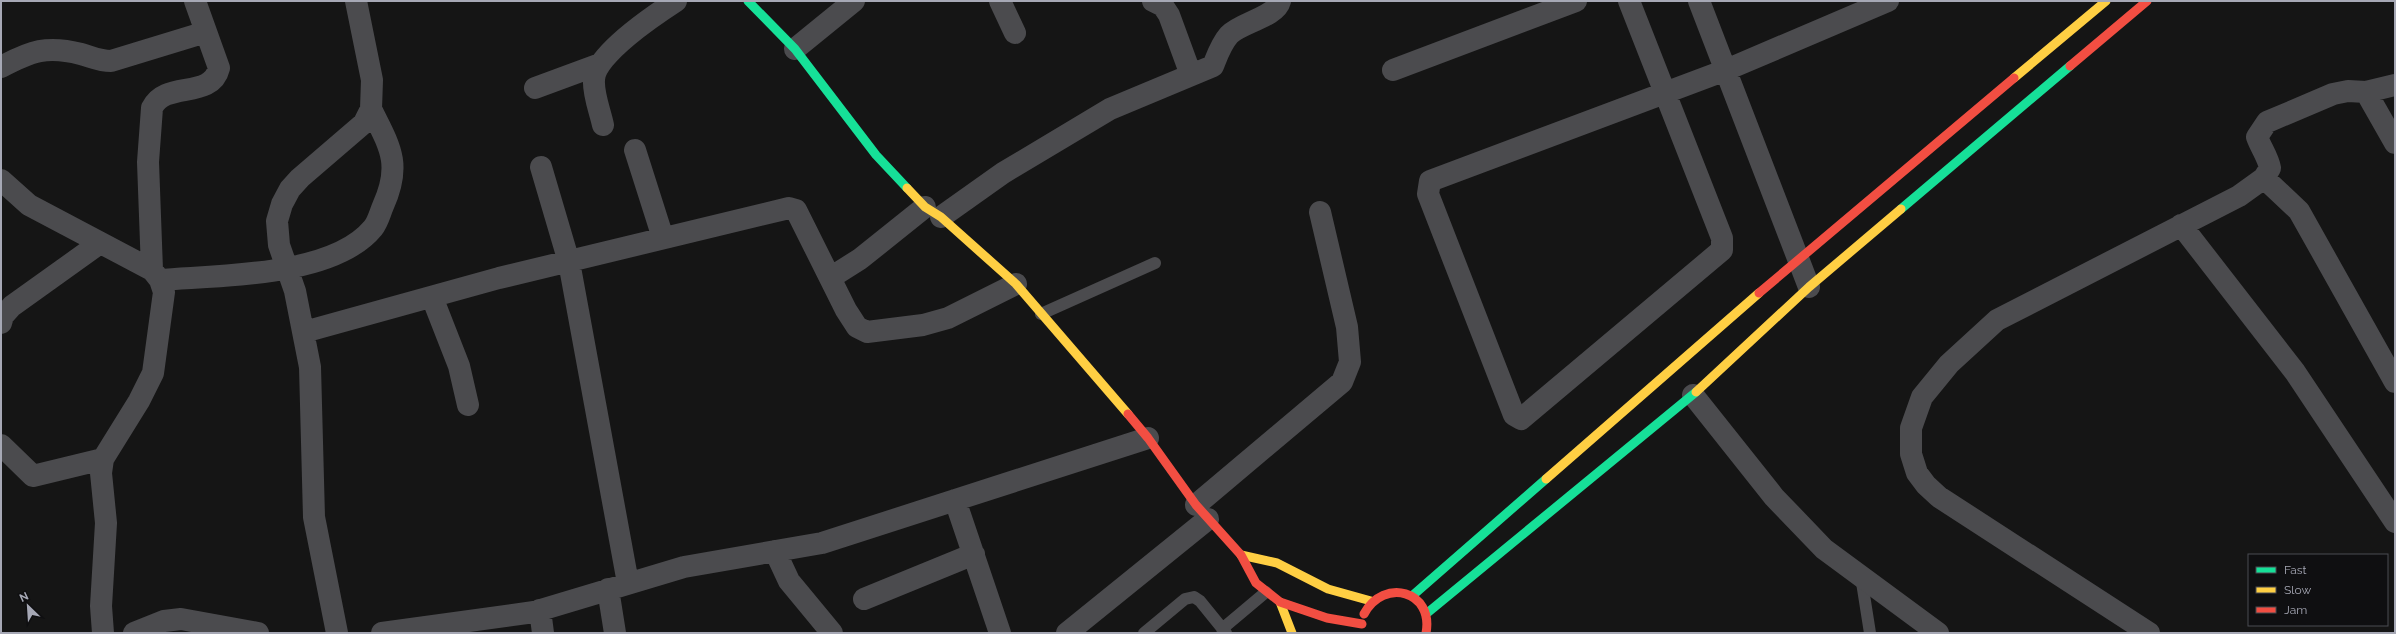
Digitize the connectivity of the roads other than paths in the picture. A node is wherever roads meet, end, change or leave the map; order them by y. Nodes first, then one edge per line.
1 (195, 1) edge
2 (356, 1) edge
3 (676, 1) edge
4 (748, 1) edge
5 (854, 1) edge
6 (1000, 1) edge
7 (1153, 1) edge
8 (1280, 1) edge
9 (1576, 1) edge
10 (1629, 1) edge
11 (1699, 1) edge
12 (1888, 1) edge
13 (2106, 1) edge
14 (2147, 1) edge
15 (206, 32) junction
16 (1015, 33) dead end
17 (795, 49) junction
18 (600, 64) junction
19 (1, 67) edge
20 (1393, 70) dead end
21 (1726, 70) junction
22 (1191, 75) junction
23 (2395, 85) edge
24 (535, 88) dead end
25 (2366, 92) junction
26 (1664, 93) junction
27 (371, 110) junction
28 (603, 125) dead end
29 (2395, 143) edge
30 (635, 150) dead end
31 (541, 167) dead end
32 (2264, 178) junction
33 (1, 180) edge
34 (933, 212) junction
35 (1320, 212) dead end
36 (2181, 225) junction
37 (663, 238) junction
38 (100, 243) junction
39 (1797, 260) junction
40 (569, 262) junction
41 (1155, 263) dead end
42 (287, 269) junction
43 (156, 275) junction
44 (830, 278) junction
45 (1016, 284) junction
46 (1809, 287) junction
47 (432, 297) junction
48 (1041, 314) junction
49 (1, 323) edge
50 (304, 332) junction
51 (2395, 382) edge
52 (1693, 395) junction
53 (468, 405) dead end
54 (1148, 438) junction
55 (1, 445) edge
56 (103, 459) junction
57 (955, 500) junction
58 (1202, 512) junction
59 (2395, 522) edge
60 (775, 551) junction
61 (974, 554) junction
62 (1241, 555) junction
63 (1861, 576) junction
64 (618, 586) junction
65 (1266, 592) junction
66 (1412, 596) junction
67 (864, 599) dead end
68 (1280, 602) junction
69 (1371, 602) junction
70 (540, 610) junction
71 (1426, 614) junction
72 (1362, 629) edge
73 (1224, 631) edge
74 (1427, 631) edge
75 (103, 633) edge
76 (134, 633) edge
77 (258, 633) edge
78 (337, 633) edge
79 (382, 633) edge
80 (544, 633) edge
81 (615, 633) edge
82 (832, 633) edge
83 (1000, 633) edge
84 (1067, 633) edge
85 (1144, 633) edge
86 (1292, 633) edge
87 (1437, 633) edge
88 (1870, 633) edge
89 (1938, 633) edge
90 (2149, 633) edge

1 - 15 street
2 - 27 street
3 - 18 street
4 - 17 main road
5 - 17 street
6 - 16 street
7 - 22 street
8 - 22 street
9 - 20 street
10 - 26 street
11 - 21 street
12 - 21 street
13 - 39 main road
14 - 46 main road
15 - 19 street
15 - 43 street
17 - 34 main road
18 - 24 street
18 - 28 street
21 - 26 street
21 - 39 street
22 - 34 street
23 - 25 street
25 - 29 street
25 - 32 street
26 - 26 street
27 - 42 street
27 - 42 street
30 - 37 street
31 - 40 street
32 - 36 street
32 - 51 street
33 - 38 street
34 - 44 street
34 - 45 main road
35 - 58 street
36 - 59 street
36 - 90 street
37 - 40 street
37 - 44 street
38 - 43 street
38 - 49 street
39 - 46 street
39 - 66 main road
40 - 47 street
40 - 64 street
41 - 48 lane
42 - 43 street
42 - 50 street
43 - 56 street
44 - 45 street
45 - 48 main road
46 - 52 main road
47 - 50 street
47 - 53 street
48 - 54 main road
50 - 78 street
52 - 63 street
52 - 71 main road
54 - 57 street
54 - 58 main road
55 - 56 street
56 - 75 street
57 - 60 street
57 - 61 street
58 - 62 main road
58 - 84 street
60 - 64 street
60 - 82 street
61 - 67 street
61 - 83 street
62 - 65 main road
62 - 69 main road
63 - 88 lane
63 - 89 street
64 - 70 street
64 - 81 street
65 - 68 main road
65 - 73 lane
66 - 69 main road
66 - 71 main road
68 - 72 main road
68 - 86 main road
69 - 72 main road
70 - 79 street
70 - 80 street
71 - 74 main road
73 - 85 lane
74 - 87 main road
76 - 77 street

